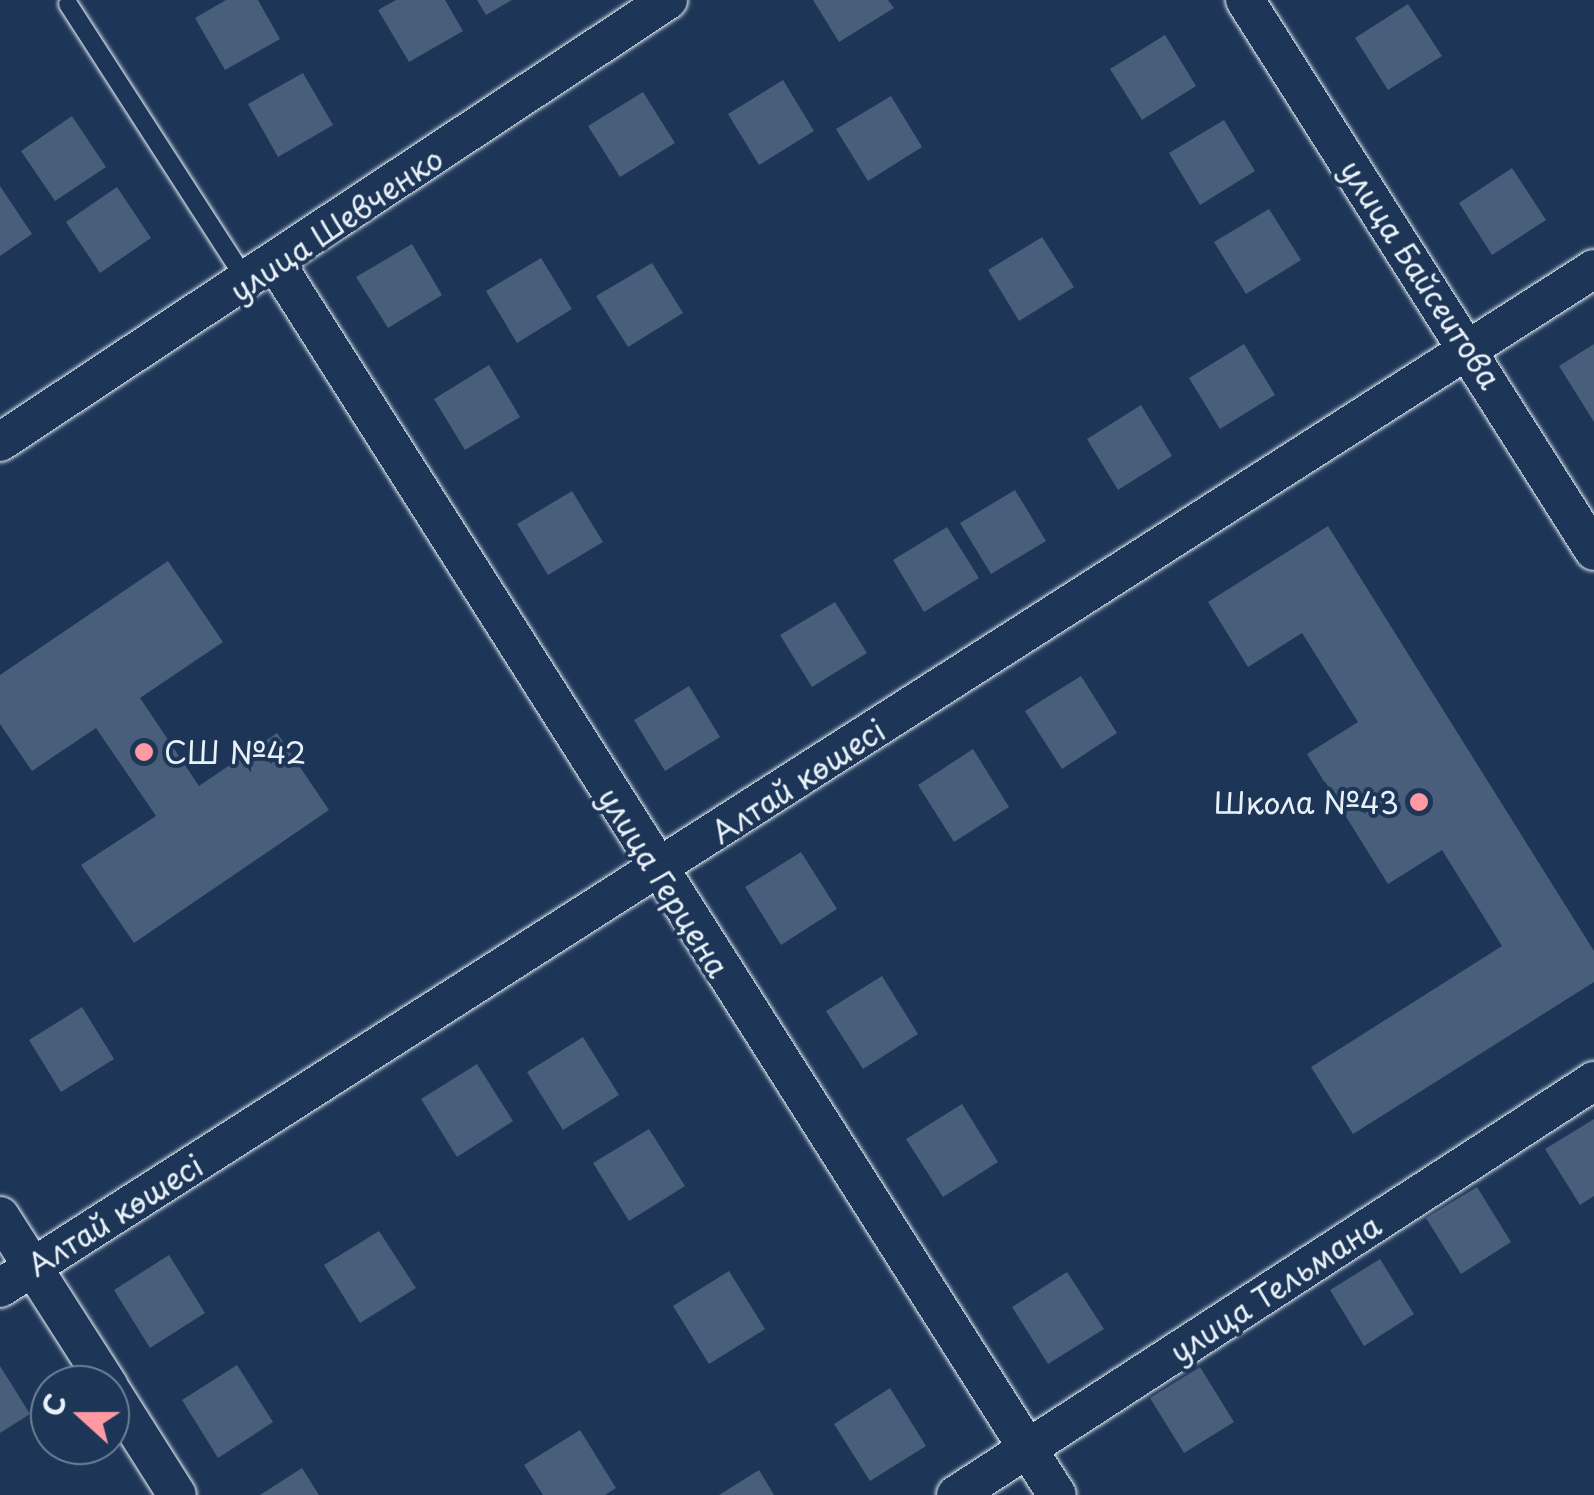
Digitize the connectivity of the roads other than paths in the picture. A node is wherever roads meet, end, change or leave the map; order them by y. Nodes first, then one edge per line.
1 (668, 0) edge
2 (1245, 0) edge
3 (68, 4) dead end
4 (1594, 269) edge
5 (262, 274) junction
6 (1471, 350) junction
7 (0, 442) edge
8 (1594, 551) edge
9 (656, 872) junction
10 (1594, 1081) edge
11 (0, 1216) edge
12 (33, 1267) junction
13 (0, 1288) edge
14 (95, 1365) edge
15 (130, 1420) edge
16 (1028, 1449) junction
17 (178, 1495) edge
18 (956, 1495) edge
19 (1057, 1495) edge

1 - 5 street, улица Шевченко
2 - 6 street, улица Байсеитова
3 - 5 lane
4 - 6 street, Алтай көшесі
5 - 7 street, улица Шевченко
5 - 9 street, улица Герцена
6 - 8 street, улица Байсеитова
6 - 9 street, Алтай көшесі
9 - 12 street, Алтай көшесі
9 - 16 street, улица Герцена
10 - 16 street, улица Тельмана
11 - 12 street
12 - 13 street, Алтай көшесі
12 - 14 street
15 - 17 street
16 - 18 street, улица Тельмана
16 - 19 street, улица Герцена

